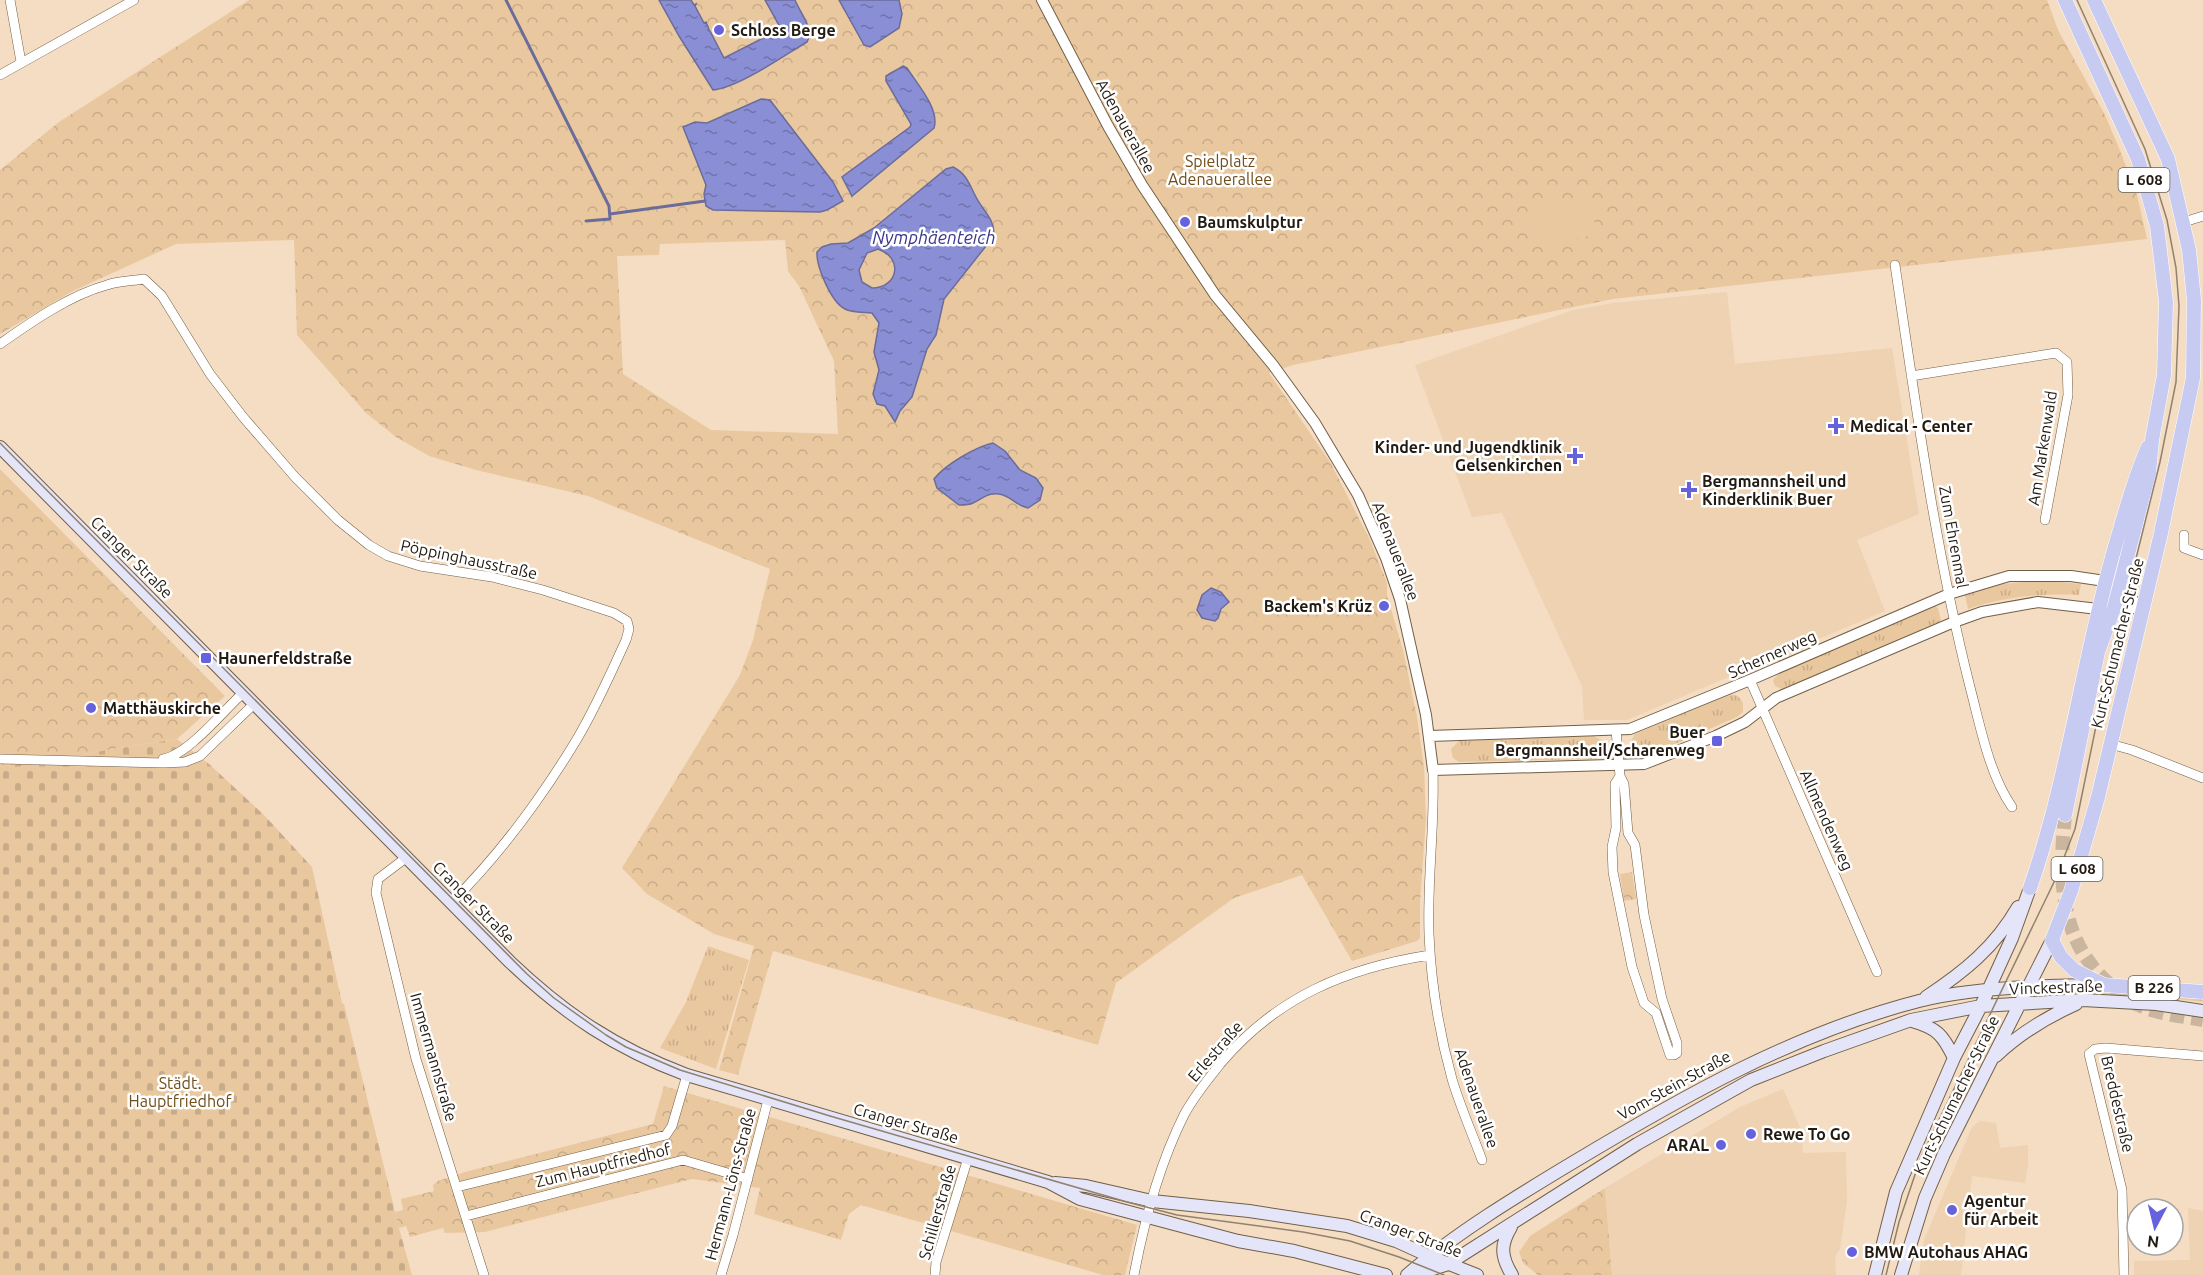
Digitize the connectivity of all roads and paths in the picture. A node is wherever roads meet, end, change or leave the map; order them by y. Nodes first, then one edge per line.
1 (10, 0) edge
2 (134, 0) edge
3 (1042, 0) edge
4 (2065, 0) edge
5 (2094, 0) edge
6 (21, 62) junction
7 (0, 75) edge
8 (2203, 216) edge
9 (2184, 222) junction
10 (1895, 265) dead end
11 (0, 344) edge
12 (1911, 376) junction
13 (2152, 440) junction
14 (0, 447) edge
15 (2045, 520) dead end
16 (2184, 535) dead end
17 (2203, 555) edge
18 (2105, 581) junction
19 (2119, 588) junction
20 (1949, 594) junction
21 (2114, 608) junction
22 (2142, 608) junction
23 (2098, 609) junction
24 (1954, 622) junction
25 (1750, 680) junction
26 (243, 693) junction
27 (254, 704) junction
28 (1762, 709) junction
29 (1616, 730) junction
30 (1430, 736) junction
31 (2110, 744) junction
32 (0, 759) edge
33 (148, 761) junction
34 (1620, 764) junction
35 (1433, 770) junction
36 (1620, 776) junction
37 (2203, 778) edge
38 (2012, 807) dead end
39 (2065, 815) tunnel mouth
40 (1628, 833) junction
41 (1615, 834) junction
42 (406, 857) junction
43 (2030, 888) junction
44 (452, 902) junction
45 (1644, 915) junction
46 (1623, 920) junction
47 (2052, 940) junction
48 (1430, 955) junction
49 (1877, 972) dead end
50 (2104, 985) junction
51 (2028, 988) junction
52 (1988, 990) junction
53 (2203, 992) edge
54 (1662, 999) junction
55 (1922, 1000) junction
56 (2083, 1000) junction
57 (1644, 1003) junction
58 (2019, 1005) junction
59 (1981, 1006) junction
60 (2203, 1011) edge
61 (1911, 1020) junction
62 (2203, 1056) edge
63 (1954, 1059) junction
64 (1990, 1061) junction
65 (687, 1075) junction
66 (768, 1100) junction
67 (968, 1158) junction
68 (1482, 1160) dead end
69 (748, 1179) junction
70 (1048, 1182) junction
71 (457, 1187) junction
72 (1152, 1201) junction
73 (466, 1216) junction
74 (1148, 1216) junction
75 (1514, 1222) junction
76 (1429, 1257) junction
77 (1448, 1264) junction
78 (484, 1275) edge
79 (721, 1275) edge
80 (935, 1275) edge
81 (1134, 1275) edge
82 (1386, 1275) edge
83 (1407, 1275) edge
84 (1415, 1275) edge
85 (1477, 1275) edge
86 (1512, 1275) edge
87 (1875, 1275) edge
88 (1901, 1275) edge
89 (2124, 1275) edge

1 - 6 street
2 - 6 street
3 - 30 street, Adenauerallee
4 - 13 main road, Kurt-Schumacher-Straße / L 608
5 - 9 main road, Kurt-Schumacher-Straße / L 608
6 - 7 street
8 - 9 street
9 - 22 main road, Kurt-Schumacher-Straße / L 608
10 - 12 street, Zum Ehrenmal
11 - 44 street, Pöppinghausstraße
12 - 15 street, Am Markenwald
12 - 20 street, Zum Ehrenmal
13 - 18 main road, Kurt-Schumacher-Straße / L 608
13 - 19 main road, Kurt-Schumacher-Straße
14 - 26 main road, Cranger Straße
16 - 17 street
18 - 19 street, Schernerweg
18 - 20 street, Schernerweg
18 - 23 main road, Kurt-Schumacher-Straße / L 608
19 - 21 main road, Kurt-Schumacher-Straße
19 - 22 street, Schernerweg
20 - 24 street, Zum Ehrenmal
20 - 25 street, Schernerweg
21 - 22 street
21 - 23 street
21 - 39 main road, Kurt-Schumacher-Straße
22 - 31 main road, Kurt-Schumacher-Straße / L 608
23 - 24 street
23 - 43 main road, Kurt-Schumacher-Straße / L 608
24 - 28 street
24 - 38 street, Zum Ehrenmal
25 - 28 street, Allmendenweg
25 - 29 street, Schernerweg
26 - 27 main road, Cranger Straße
26 - 33 street
27 - 33 street
27 - 42 main road, Cranger Straße
28 - 34 street
28 - 49 street, Allmendenweg
29 - 30 street, Schernerweg
29 - 34 street
30 - 35 street, Adenauerallee
31 - 37 street
31 - 47 main road, Kurt-Schumacher-Straße / L 608
32 - 33 street
34 - 35 street
34 - 36 street
35 - 48 street, Adenauerallee
36 - 40 street
36 - 41 street
40 - 41 street
40 - 45 street
41 - 46 street
42 - 44 main road, Cranger Straße
42 - 71 street, Immermannstraße
43 - 52 main road, Kurt-Schumacher-Straße / L 608
43 - 55 main road
44 - 65 main road, Cranger Straße
45 - 46 street
45 - 54 street
46 - 57 street
47 - 50 main road
47 - 51 main road, Kurt-Schumacher-Straße / L 608
48 - 68 street, Adenauerallee
48 - 72 street, Erlestraße
50 - 51 main road, Vinckestraße / B 226
50 - 53 main road, Vinckestraße / B 226
51 - 52 main road, Vinckestraße / B 226
51 - 58 main road, Kurt-Schumacher-Straße / L 608
52 - 55 main road, Vom-Stein-Straße / B 226
52 - 59 main road, Kurt-Schumacher-Straße / L 608
54 - 57 street
54 - 57 street
55 - 76 main road, Vom-Stein-Straße / B 226
56 - 58 main road, Vinckestraße / B 226
56 - 60 main road, Vinckestraße / B 226
56 - 64 main road
58 - 59 main road, Vinckestraße / B 226
58 - 64 main road, Kurt-Schumacher-Straße / L 608
59 - 61 main road, Vom-Stein-Straße / B 226
59 - 63 main road, Kurt-Schumacher-Straße / L 608
61 - 63 main road
61 - 75 main road, Vom-Stein-Straße / B 226
62 - 89 street, Breddestraße
63 - 87 main road, Kurt-Schumacher-Straße / L 608
64 - 88 main road, Kurt-Schumacher-Straße / L 608
65 - 66 main road, Cranger Straße
65 - 71 street, Zum Hauptfriedhof
66 - 67 main road, Cranger Straße
66 - 69 street, Hermann-Löns-Straße
67 - 70 main road, Cranger Straße
67 - 80 street, Schillerstraße
69 - 73 street, Zum Hauptfriedhof
69 - 79 street, Hermann-Löns-Straße
70 - 72 main road, Cranger Straße
70 - 74 main road, Cranger Straße
71 - 73 street, Immermannstraße
72 - 74 street, Erlestraße
72 - 76 main road, Cranger Straße
73 - 78 street, Immermannstraße
74 - 81 street, Erlestraße
74 - 82 main road, Cranger Straße
75 - 77 main road, Vom-Stein-Straße / B 226
75 - 86 main road
76 - 77 main road, Cranger Straße
76 - 83 main road, Vom-Stein-Straße / B 226
77 - 84 main road, Vom-Stein-Straße / B 226
77 - 85 main road, Cranger Straße

